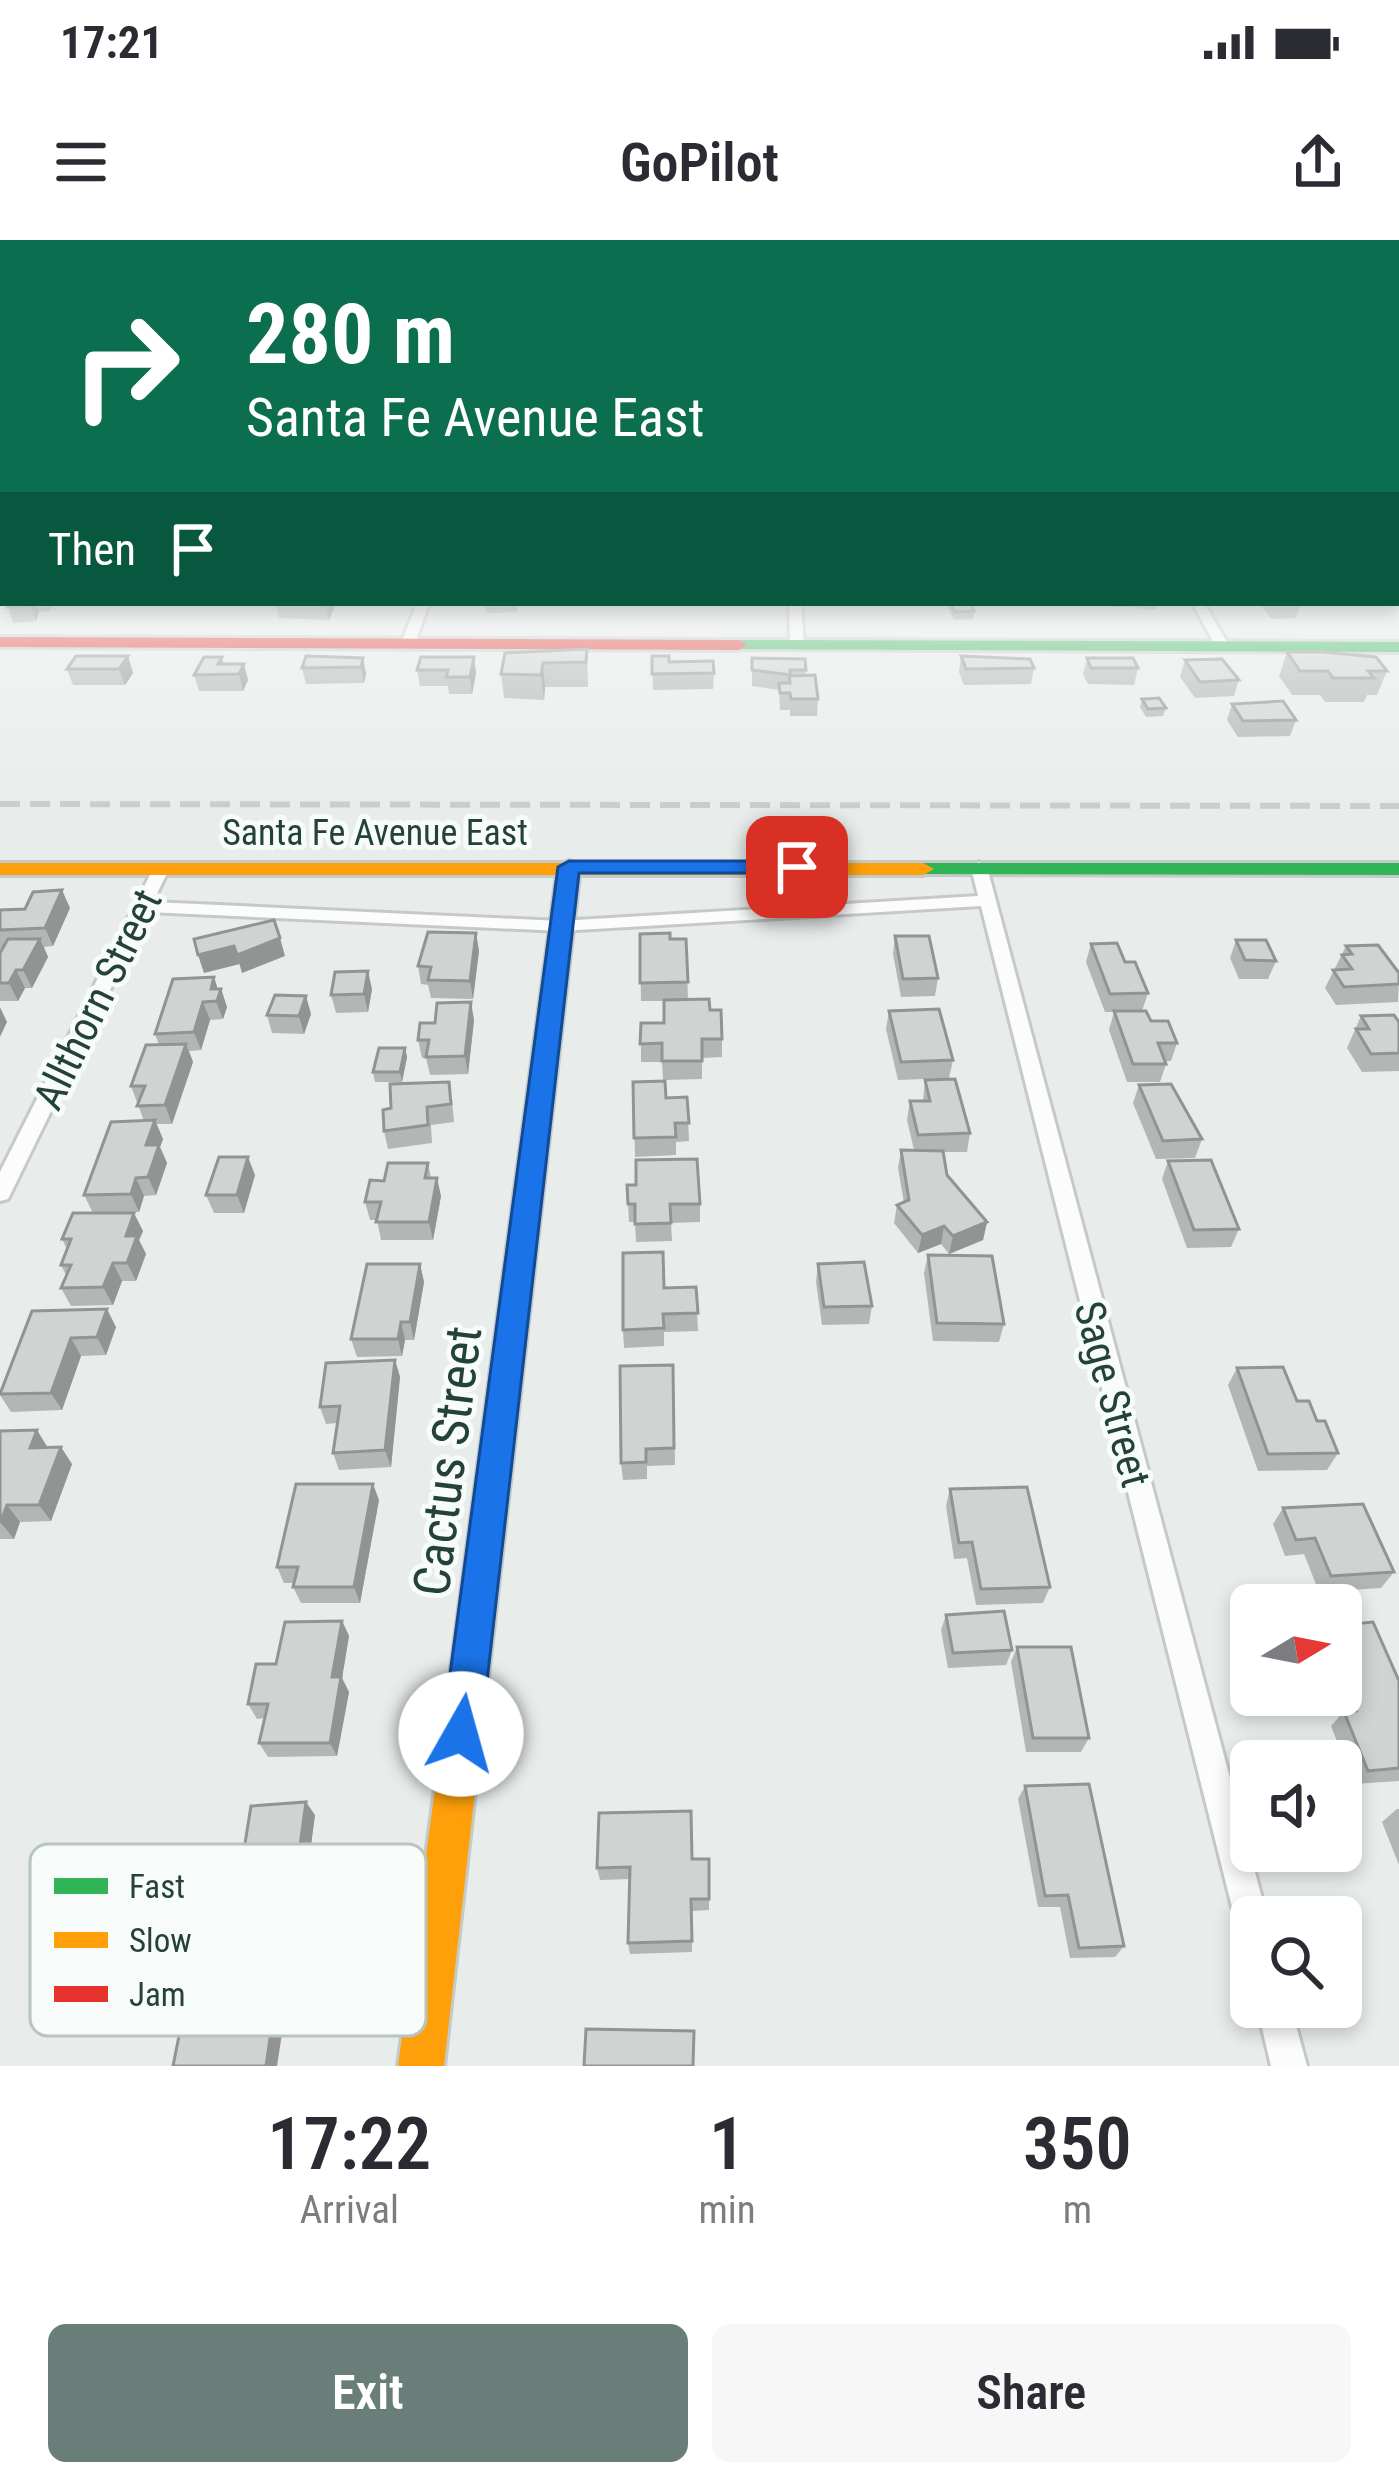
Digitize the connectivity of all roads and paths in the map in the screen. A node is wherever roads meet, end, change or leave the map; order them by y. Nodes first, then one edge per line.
1 (410, 637) edge
2 (797, 637) edge
3 (1217, 637) edge
4 (0, 642) edge
5 (797, 644) junction
6 (407, 646) junction
7 (1223, 647) junction
8 (1399, 647) edge
9 (569, 867) junction
10 (979, 867) junction
11 (0, 869) edge
12 (161, 869) junction
13 (1397, 873) edge
14 (984, 901) junction
15 (143, 907) junction
16 (560, 926) junction
17 (0, 1193) edge
18 (1245, 1896) edge
19 (426, 2025) edge
20 (1279, 2028) edge
21 (425, 2036) edge
22 (421, 2066) edge
23 (1289, 2066) edge

1 - 6 street
2 - 5 street
3 - 7 street
4 - 6 street
5 - 6 street
5 - 7 street
7 - 8 street
9 - 10 street, Santa Fe Avenue East
9 - 12 street, Santa Fe Avenue East
9 - 16 street, Cactus Street
10 - 13 street, Santa Fe Avenue East
10 - 14 street, Sage Street
11 - 12 street, Santa Fe Avenue East
12 - 15 street, Allthorn Street
14 - 16 street
14 - 18 street, Sage Street
15 - 16 street
15 - 17 street, Allthorn Street
16 - 19 street, Cactus Street
20 - 23 street
21 - 22 street, Cactus Street

